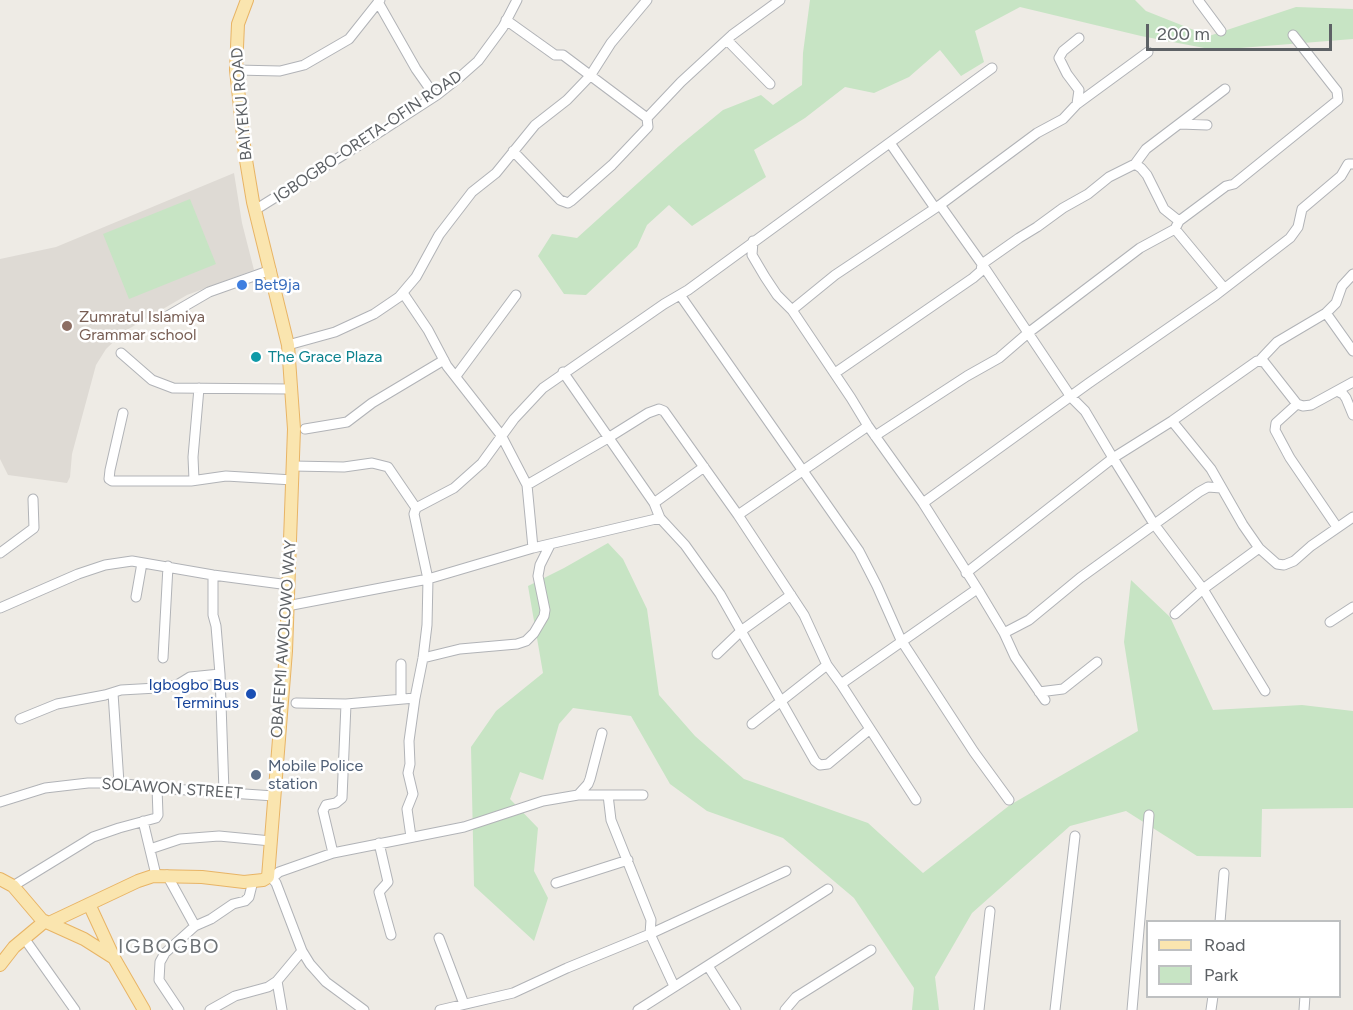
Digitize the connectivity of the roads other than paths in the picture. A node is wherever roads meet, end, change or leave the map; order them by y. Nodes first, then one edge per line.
1 (247, 0) edge
2 (517, 0) edge
3 (647, 0) edge
4 (780, 0) edge
5 (1198, 0) edge
6 (379, 1) edge
7 (506, 20) junction
8 (1221, 31) dead end
9 (1293, 35) dead end
10 (1079, 38) dead end
11 (727, 40) junction
12 (1148, 52) dead end
13 (992, 68) dead end
14 (236, 70) junction
15 (590, 76) junction
16 (770, 84) dead end
17 (1225, 89) dead end
18 (435, 96) junction
19 (1077, 104) junction
20 (647, 118) junction
21 (1180, 124) junction
22 (1207, 125) dead end
23 (890, 142) junction
24 (513, 151) junction
25 (1135, 164) junction
26 (1353, 164) edge
27 (938, 206) junction
28 (255, 210) junction
29 (1177, 225) junction
30 (753, 241) junction
31 (982, 264) junction
32 (271, 270) junction
33 (1353, 274) edge
34 (1224, 288) junction
35 (403, 293) junction
36 (516, 295) dead end
37 (680, 295) junction
38 (792, 310) junction
39 (1326, 313) junction
40 (166, 317) dead end
41 (1028, 333) junction
42 (288, 345) junction
43 (1353, 351) edge
44 (121, 353) dead end
45 (444, 360) junction
46 (1260, 360) junction
47 (563, 372) junction
48 (835, 373) junction
49 (456, 376) junction
50 (1353, 382) edge
51 (199, 388) junction
52 (291, 389) junction
53 (1337, 391) junction
54 (1071, 398) junction
55 (1297, 404) junction
56 (123, 413) dead end
57 (1353, 415) edge
58 (1172, 421) junction
59 (868, 426) junction
60 (305, 429) dead end
61 (501, 435) junction
62 (875, 436) junction
63 (608, 438) junction
64 (1113, 458) junction
65 (293, 466) junction
66 (704, 467) junction
67 (802, 471) junction
68 (194, 480) junction
69 (293, 480) junction
70 (527, 485) junction
71 (1221, 488) junction
72 (33, 499) dead end
73 (654, 503) junction
74 (923, 503) junction
75 (416, 508) junction
76 (738, 515) junction
77 (1353, 517) edge
78 (660, 518) junction
79 (1154, 524) junction
80 (1337, 527) junction
81 (550, 545) junction
82 (533, 548) junction
83 (1259, 548) junction
84 (0, 553) edge
85 (142, 563) junction
86 (168, 566) junction
87 (966, 573) junction
88 (213, 575) junction
89 (428, 579) junction
90 (289, 585) junction
91 (977, 589) junction
92 (1203, 589) junction
93 (791, 595) junction
94 (136, 597) dead end
95 (287, 606) junction
96 (1353, 607) edge
97 (0, 608) edge
98 (1175, 614) dead end
99 (1330, 622) dead end
100 (741, 631) junction
101 (1004, 633) junction
102 (902, 640) junction
103 (717, 654) dead end
104 (163, 658) dead end
105 (423, 658) junction
106 (1097, 662) dead end
107 (401, 664) dead end
108 (827, 665) junction
109 (220, 674) junction
110 (841, 684) junction
111 (1265, 691) dead end
112 (113, 693) junction
113 (415, 698) junction
114 (401, 699) junction
115 (779, 701) junction
116 (296, 703) dead end
117 (346, 704) junction
118 (20, 719) dead end
119 (752, 723) dead end
120 (870, 729) junction
121 (602, 733) dead end
122 (119, 783) junction
123 (157, 788) junction
124 (224, 792) junction
125 (578, 795) junction
126 (608, 795) junction
127 (643, 795) dead end
128 (274, 796) junction
129 (916, 800) dead end
130 (1009, 800) dead end
131 (0, 802) edge
132 (1149, 815) dead end
133 (143, 821) junction
134 (1075, 836) dead end
135 (411, 837) junction
136 (271, 841) junction
137 (379, 843) junction
138 (150, 849) junction
139 (333, 853) junction
140 (628, 860) junction
141 (786, 870) dead end
142 (1224, 873) dead end
143 (162, 875) junction
144 (270, 877) junction
145 (0, 879) edge
146 (253, 881) junction
147 (556, 884) dead end
148 (13, 886) junction
149 (828, 889) dead end
150 (89, 904) junction
151 (990, 911) dead end
152 (1220, 920) edge
153 (47, 922) junction
154 (195, 926) junction
155 (650, 934) junction
156 (390, 935) dead end
157 (27, 936) junction
158 (440, 938) dead end
159 (302, 951) junction
160 (871, 951) dead end
161 (114, 958) junction
162 (0, 965) edge
163 (708, 966) junction
164 (277, 981) junction
165 (674, 986) junction
166 (464, 1004) junction
167 (484, 1005) edge
168 (75, 1010) edge
169 (144, 1010) edge
170 (179, 1010) edge
171 (210, 1010) edge
172 (282, 1010) edge
173 (364, 1010) edge
174 (440, 1010) edge
175 (638, 1010) edge
176 (736, 1010) edge
177 (785, 1010) edge
178 (979, 1010) edge
179 (1055, 1010) edge
180 (1132, 1010) edge

1 - 14 main road, BAIYEKU ROAD
2 - 7 street, IGBOGBO-ORETA-OFIN ROAD
3 - 15 street
4 - 11 street
5 - 8 street
6 - 14 street
6 - 18 street
7 - 15 street
7 - 18 street, IGBOGBO-ORETA-OFIN ROAD
9 - 29 street
10 - 19 street
11 - 16 street
11 - 20 street
12 - 19 street
13 - 23 street
14 - 28 main road, BAIYEKU ROAD
15 - 20 street
15 - 24 street
17 - 21 street
18 - 28 street, IGBOGBO-ORETA-OFIN ROAD
19 - 27 street
20 - 24 street
21 - 22 street
21 - 25 street
23 - 27 street
23 - 30 street
24 - 35 street
25 - 29 street
25 - 31 street
26 - 34 street
27 - 31 street
27 - 38 street
28 - 32 main road, OBAFEMI AWOLOWO WAY
29 - 34 street
29 - 41 street
30 - 37 street
30 - 38 street
31 - 41 street
31 - 48 street
32 - 40 street
32 - 42 main road, OBAFEMI AWOLOWO WAY
33 - 39 street
34 - 54 street
35 - 42 street
35 - 45 street
36 - 49 street
37 - 47 street
37 - 67 street
38 - 48 street
39 - 43 street
39 - 46 street
41 - 54 street
41 - 62 street
42 - 52 main road, OBAFEMI AWOLOWO WAY
44 - 51 street
45 - 49 street
45 - 60 street
46 - 55 street
46 - 58 street
47 - 61 street
47 - 63 street
48 - 59 street
49 - 61 street
50 - 53 street
51 - 52 street
51 - 68 street
52 - 65 main road, OBAFEMI AWOLOWO WAY
53 - 55 street
53 - 57 street
54 - 64 street
54 - 74 street
55 - 80 street
56 - 68 street
58 - 64 street
58 - 71 street
59 - 62 street
59 - 67 street
61 - 70 street
61 - 75 street
62 - 74 street
63 - 66 street
63 - 70 street
63 - 73 street
64 - 79 street
64 - 87 street
65 - 69 main road, OBAFEMI AWOLOWO WAY
65 - 75 street
66 - 73 street
66 - 76 street
67 - 76 street
67 - 102 street
68 - 69 street
69 - 90 main road, OBAFEMI AWOLOWO WAY
70 - 82 street
71 - 79 street
71 - 83 street
72 - 84 street
73 - 78 street
74 - 87 street
75 - 89 street
76 - 93 street
77 - 80 street
78 - 81 street
78 - 100 street
79 - 92 street
79 - 101 street
80 - 83 street
81 - 82 street
81 - 105 street
82 - 89 street
83 - 92 street
85 - 86 street
85 - 94 street
85 - 97 street
86 - 88 street
86 - 104 street
87 - 91 street
88 - 90 street
88 - 109 street
89 - 95 street
89 - 105 street
90 - 95 main road, OBAFEMI AWOLOWO WAY
91 - 101 street
91 - 102 street
92 - 98 street
92 - 111 street
93 - 100 street
93 - 108 street
95 - 128 main road, OBAFEMI AWOLOWO WAY
96 - 99 street
100 - 103 street
100 - 115 street
101 - 106 street
102 - 110 street
102 - 130 street
105 - 113 street
107 - 114 street
108 - 110 street
108 - 115 street
109 - 112 street
109 - 124 street
110 - 120 street
112 - 118 street
112 - 122 street
113 - 114 street
113 - 135 street
114 - 117 street
115 - 119 street
115 - 120 street
116 - 117 street
117 - 139 street
120 - 129 street
121 - 125 street
122 - 123 street, SOLAWON STREET
122 - 131 street, SOLAWON STREET
123 - 124 street, SOLAWON STREET
123 - 133 street
124 - 128 street, SOLAWON STREET
125 - 126 street
125 - 135 street
126 - 127 street
126 - 140 street
128 - 136 main road, OBAFEMI AWOLOWO WAY
132 - 180 street
133 - 138 street
133 - 148 street
134 - 179 street
135 - 137 street
136 - 138 street
136 - 144 main road, OBAFEMI AWOLOWO WAY
137 - 139 street
137 - 156 street
138 - 143 street
139 - 144 street
140 - 147 street
140 - 155 street
141 - 155 street
142 - 152 street
143 - 146 main road
143 - 150 main road
143 - 154 street
144 - 146 main road
144 - 159 street
145 - 148 main road
146 - 154 street
148 - 153 main road
149 - 163 street
150 - 153 main road
150 - 161 main road
151 - 178 street
153 - 157 main road
153 - 161 main road
154 - 170 street
155 - 165 street
155 - 167 street
157 - 162 main road
157 - 168 street
158 - 166 street
159 - 164 street
159 - 173 street
160 - 177 street
161 - 169 main road
163 - 165 street
163 - 176 street
164 - 171 street
164 - 172 street
165 - 175 street
166 - 167 street
166 - 174 street

